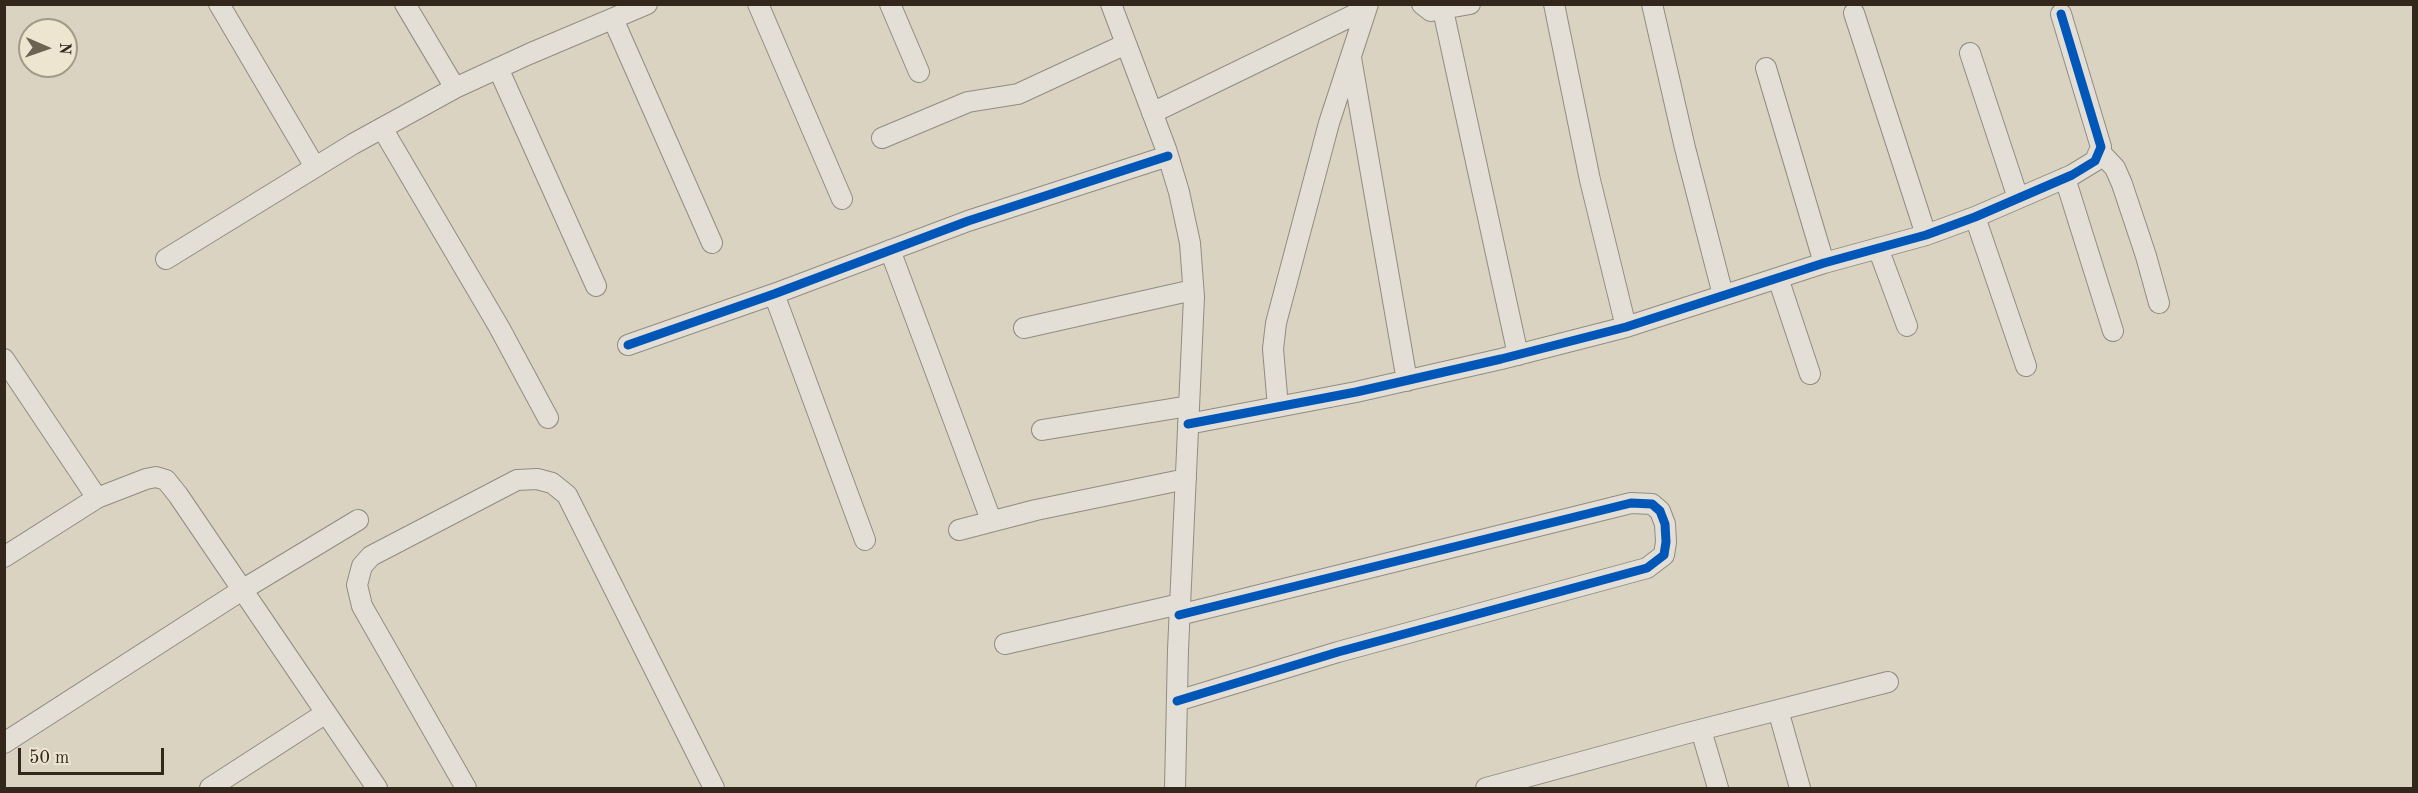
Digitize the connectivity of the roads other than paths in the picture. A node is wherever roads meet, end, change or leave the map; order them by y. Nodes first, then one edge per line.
1 (219, 4) edge
2 (405, 4) edge
3 (647, 4) edge
4 (758, 4) edge
5 (890, 4) edge
6 (1111, 4) edge
7 (1422, 4) edge
8 (1470, 4) edge
9 (1554, 4) edge
10 (1652, 4) edge
11 (1367, 7) edge
12 (1443, 10) junction
13 (1854, 13) dead end
14 (2061, 14) dead end
15 (614, 19) junction
16 (1126, 44) junction
17 (1970, 53) dead end
18 (1351, 55) junction
19 (498, 68) junction
20 (1766, 68) dead end
21 (919, 72) dead end
22 (455, 88) junction
23 (1152, 113) junction
24 (382, 128) junction
25 (882, 138) dead end
26 (2100, 152) junction
27 (1168, 156) junction
28 (315, 167) junction
29 (2065, 178) junction
30 (2019, 198) junction
31 (842, 199) dead end
32 (1975, 218) junction
33 (1926, 235) junction
34 (712, 243) dead end
35 (1878, 248) junction
36 (890, 250) junction
37 (166, 259) dead end
38 (1824, 263) junction
39 (1778, 278) junction
40 (596, 286) dead end
41 (1193, 290) junction
42 (774, 294) junction
43 (1723, 295) junction
44 (2159, 303) dead end
45 (1907, 326) dead end
46 (1626, 327) junction
47 (1024, 328) dead end
48 (2113, 331) dead end
49 (628, 345) dead end
50 (1518, 355) junction
51 (4, 359) edge
52 (2026, 366) dead end
53 (1810, 374) dead end
54 (1407, 381) junction
55 (11, 382) edge
56 (1278, 407) junction
57 (1189, 415) junction
58 (548, 418) dead end
59 (1042, 430) dead end
60 (1186, 479) junction
61 (97, 498) junction
62 (358, 520) dead end
63 (991, 520) junction
64 (958, 530) dead end
65 (865, 540) dead end
66 (4, 557) edge
67 (242, 590) junction
68 (1180, 609) junction
69 (1005, 644) dead end
70 (1888, 682) dead end
71 (1177, 701) junction
72 (1778, 710) junction
73 (326, 713) junction
74 (1701, 730) junction
75 (4, 743) edge
76 (210, 789) edge
77 (377, 789) edge
78 (465, 789) edge
79 (714, 789) edge
80 (1175, 789) edge
81 (1486, 789) edge
82 (1718, 789) edge
83 (1800, 789) edge

1 - 28 street
2 - 22 street
3 - 15 street
4 - 31 street
5 - 21 street
6 - 16 street
7 - 12 street
8 - 12 street
9 - 46 street
10 - 43 street
11 - 18 street
11 - 23 street
12 - 50 street
13 - 33 street
14 - 26 street
15 - 19 street
15 - 34 street
16 - 23 street
16 - 25 street
17 - 30 street
18 - 54 street
18 - 56 street
19 - 22 street
19 - 40 street
20 - 38 street
22 - 24 street
23 - 27 street
24 - 28 street
24 - 58 street
26 - 29 street
26 - 44 street
27 - 36 street
27 - 41 street
28 - 37 street
29 - 30 street
29 - 48 street
30 - 32 street
32 - 33 street
32 - 52 street
33 - 35 street
35 - 38 street
35 - 45 street
36 - 42 street
36 - 63 street
38 - 39 street
39 - 43 street
39 - 53 street
41 - 47 street
41 - 57 street
42 - 49 street
42 - 65 street
43 - 46 street
46 - 50 street
50 - 54 street
51 - 55 street
54 - 56 street
55 - 61 street
56 - 57 street
57 - 59 street
57 - 60 street
60 - 63 street
60 - 68 street
61 - 66 street
61 - 67 street
62 - 67 street
63 - 64 street
67 - 73 street
67 - 75 street
68 - 69 street
68 - 71 street
68 - 71 street
70 - 72 street
71 - 80 street
72 - 74 street
72 - 83 street
73 - 76 street
73 - 77 street
74 - 81 street
74 - 82 street
78 - 79 street

